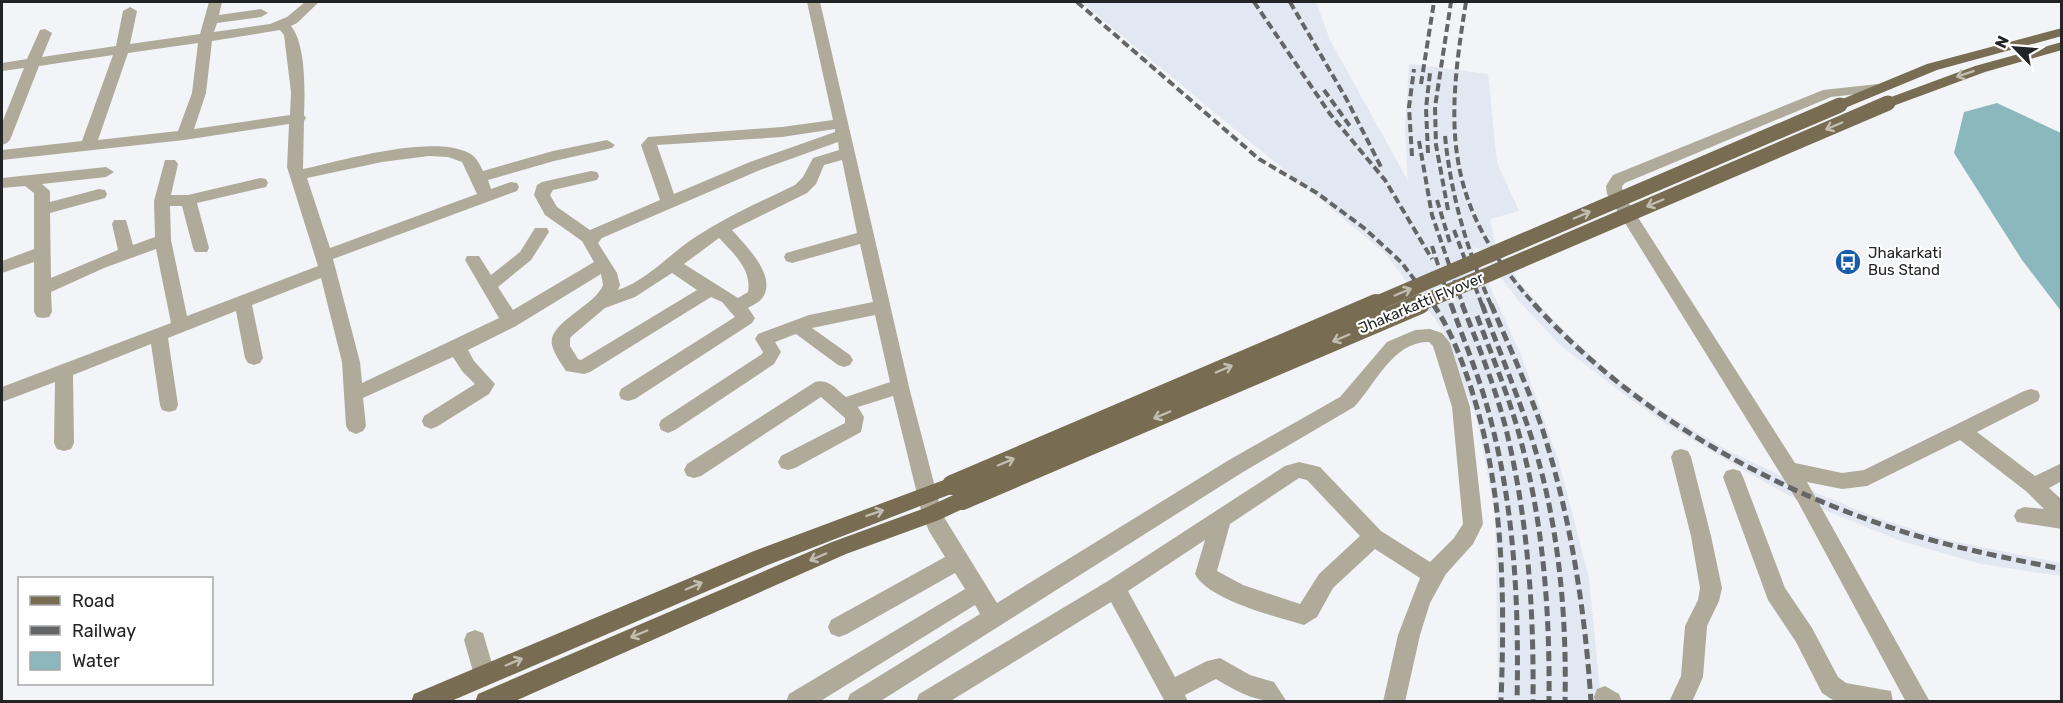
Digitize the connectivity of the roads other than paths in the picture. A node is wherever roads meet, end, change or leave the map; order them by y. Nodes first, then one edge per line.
1 (216, 2) edge
2 (312, 2) edge
3 (814, 2) edge
4 (130, 11) dead end
5 (261, 13) dead end
6 (212, 20) junction
7 (283, 25) junction
8 (2061, 32) edge
9 (45, 33) dead end
10 (206, 37) junction
11 (2061, 46) edge
12 (122, 49) junction
13 (32, 62) junction
14 (2, 67) edge
15 (1883, 95) junction
16 (298, 118) junction
17 (842, 129) junction
18 (184, 135) junction
19 (2, 140) edge
20 (607, 145) dead end
21 (88, 146) junction
22 (848, 152) junction
23 (2, 155) edge
24 (170, 164) dead end
25 (106, 172) dead end
26 (298, 176) junction
27 (591, 176) dead end
28 (478, 178) junction
29 (34, 180) junction
30 (2, 183) edge
31 (260, 183) dead end
32 (511, 187) dead end
33 (99, 194) dead end
34 (486, 195) junction
35 (188, 200) junction
36 (162, 201) junction
37 (669, 202) junction
38 (43, 210) junction
39 (120, 224) dead end
40 (721, 230) junction
41 (541, 232) dead end
42 (866, 236) junction
43 (591, 239) junction
44 (163, 240) junction
45 (201, 248) dead end
46 (42, 253) junction
47 (128, 254) junction
48 (792, 257) dead end
49 (473, 260) dead end
50 (326, 262) junction
51 (672, 264) junction
52 (602, 265) junction
53 (2, 267) edge
54 (489, 285) junction
55 (711, 289) junction
56 (43, 290) junction
57 (243, 302) junction
58 (601, 303) junction
59 (736, 307) junction
60 (882, 307) junction
61 (43, 312) dead end
62 (510, 321) junction
63 (180, 326) junction
64 (797, 326) junction
65 (159, 334) junction
66 (457, 347) junction
67 (254, 358) dead end
68 (844, 360) dead end
69 (64, 370) junction
70 (900, 386) junction
71 (354, 394) junction
72 (628, 394) dead end
73 (2, 395) edge
74 (2031, 396) dead end
75 (169, 405) dead end
76 (843, 405) junction
77 (431, 421) dead end
78 (668, 425) dead end
79 (356, 426) dead end
80 (1960, 430) junction
81 (1283, 439) junction
82 (64, 443) dead end
83 (1682, 457) dead end
84 (788, 462) dead end
85 (1786, 469) junction
86 (694, 470) dead end
87 (2061, 471) edge
88 (1292, 472) junction
89 (1733, 477) dead end
90 (2034, 486) junction
91 (957, 493) junction
92 (929, 505) junction
93 (2061, 514) edge
94 (2024, 516) dead end
95 (1221, 518) junction
96 (2061, 520) edge
97 (1374, 537) junction
98 (958, 560) junction
99 (1433, 574) junction
100 (1115, 588) junction
101 (978, 592) junction
102 (994, 617) junction
103 (839, 627) dead end
104 (475, 640) dead end
105 (1899, 669) junction
106 (484, 674) junction
107 (1174, 696) edge
108 (1883, 700) edge
109 (422, 702) edge
110 (486, 702) edge
111 (797, 702) edge
112 (858, 702) edge
113 (927, 702) edge
114 (1276, 702) edge
115 (1394, 702) edge
116 (1680, 702) edge
117 (1919, 702) edge

1 - 6 street
2 - 7 street
3 - 17 street
4 - 12 street
5 - 6 street
6 - 10 street
7 - 10 street
7 - 16 street
8 - 15 main road
9 - 13 street
10 - 12 street
10 - 18 street
11 -> 15 main road, Jhakarkatti Flyover
12 - 13 street
12 - 21 street
13 - 14 street
13 - 19 street
15 - 85 street
15 -> 91 main road, Jhakarkatti Flyover, bridge
91 -> 15 main road, Jhakarkatti Flyover, bridge
16 - 18 street
16 - 26 street
17 - 22 street
17 - 37 street
17 - 37 street
18 - 21 street
20 - 28 street
21 - 23 street
22 - 40 street
22 - 42 street
24 - 36 street
25 - 29 street
26 - 28 street
26 - 50 street
27 - 43 street
28 - 34 street
29 - 30 street
29 - 38 street
31 - 35 street
32 - 34 street
33 - 38 street
34 - 50 street
35 - 36 street
35 - 45 street
36 - 44 street
37 - 43 street
38 - 46 street
39 - 47 street
40 - 51 street
40 - 59 street
41 - 54 street
42 - 48 street
42 - 60 street
43 - 52 street
44 - 47 street
44 - 63 street
46 - 53 street
46 - 56 street
47 - 56 street
49 - 54 street
50 - 57 street
50 - 71 street
51 - 55 street
51 - 58 street
52 - 58 street
52 - 62 street
54 - 62 street
55 - 58 street
55 - 59 street
56 - 61 street
57 - 63 street
57 - 67 street
59 - 72 street
60 - 64 street
60 - 70 street
62 - 66 street
63 - 65 street
64 - 68 street
64 - 78 street
65 - 69 street
65 - 75 street
66 - 71 street
66 - 77 street
69 - 73 street
69 - 82 street
70 - 76 street
70 - 92 street
71 - 79 street
74 - 80 street
76 - 84 street
76 - 86 street
80 - 85 street
80 - 90 street
81 - 88 street
81 - 99 street
81 - 102 street
83 - 116 street
85 - 105 street
87 - 90 street
88 - 95 street
88 - 97 street
89 - 108 street
90 - 93 street
91 - 92 main road, Jhakarkatti Flyover
92 - 98 street
106 -> 92 main road
92 -> 110 main road
94 - 96 street
95 - 97 street
95 - 100 street
97 - 99 street
98 - 101 street
98 - 103 street
99 - 115 street
100 - 107 street
100 - 113 street
101 - 102 street
101 - 111 street
102 - 112 street
104 - 106 street
105 - 108 street
105 - 117 street
106 - 109 main road
107 - 114 street

